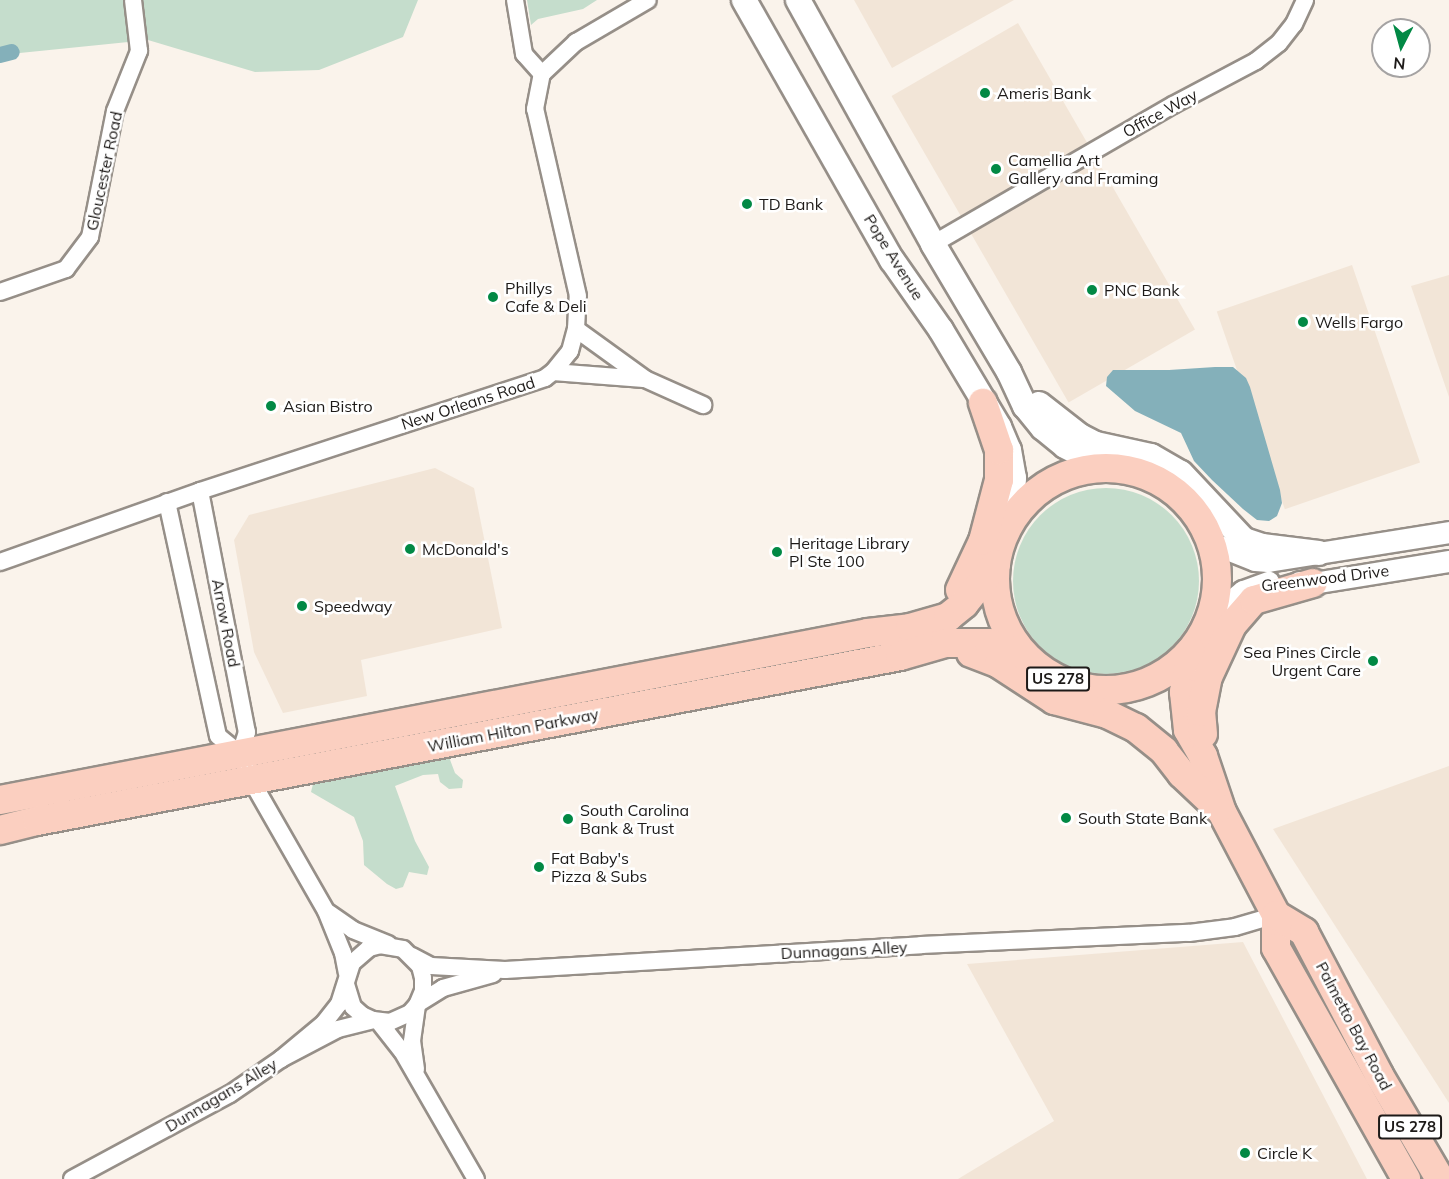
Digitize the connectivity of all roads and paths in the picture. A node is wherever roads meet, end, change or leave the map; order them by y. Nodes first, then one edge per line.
1 (133, 0) edge
2 (515, 0) edge
3 (648, 0) edge
4 (744, 0) edge
5 (798, 0) edge
6 (1305, 0) edge
7 (542, 74) junction
8 (933, 244) junction
9 (0, 292) edge
10 (576, 329) junction
11 (553, 372) junction
12 (1009, 372) junction
13 (645, 379) junction
14 (983, 403) junction
15 (703, 405) dead end
16 (1108, 468) junction
17 (200, 490) junction
18 (167, 502) junction
19 (1011, 523) junction
20 (1449, 532) edge
21 (1212, 543) junction
22 (1319, 553) junction
23 (1449, 561) edge
24 (0, 562) edge
25 (996, 564) junction
26 (1313, 583) junction
27 (1211, 618) junction
28 (868, 633) junction
29 (1191, 651) junction
30 (1024, 655) junction
31 (900, 656) junction
32 (1084, 688) junction
33 (240, 754) junction
34 (251, 780) junction
35 (0, 800) edge
36 (1222, 812) junction
37 (0, 830) edge
38 (326, 911) junction
39 (1276, 915) junction
40 (392, 945) junction
41 (412, 956) junction
42 (505, 970) junction
43 (346, 979) junction
44 (418, 1004) junction
45 (376, 1021) junction
46 (281, 1059) junction
47 (417, 1076) junction
48 (72, 1179) edge
49 (476, 1179) edge
50 (1406, 1179) edge
51 (1440, 1179) edge

1 - 9 street, Gloucester Road
2 - 7 street
3 - 7 street
4 - 14 main road, Pope Avenue
5 - 8 main road
6 - 8 street, Office Way
7 - 10 street, New Orleans Road
8 - 12 main road
10 - 11 street, New Orleans Road
10 - 13 street
11 - 13 street
11 - 17 street, New Orleans Road
12 - 16 main road
12 - 22 main road
13 - 15 street
14 - 19 main road, Pope Avenue
14 - 28 highway
16 - 19 highway, US 278
16 - 21 highway, US 278
17 - 18 street, New Orleans Road
17 - 33 street, Arrow Road
18 - 24 street, New Orleans Road
18 - 33 street, Arrow Road
19 - 25 highway, US 278
20 - 22 street, Greenwood Drive
21 - 22 street, Greenwood Drive
21 - 27 highway, US 278
23 - 26 street, Greenwood Drive
25 - 28 highway, William Hilton Parkway
25 - 30 highway, US 278
26 - 27 street, Greenwood Drive
26 - 36 highway
27 - 29 highway, US 278
28 - 33 highway, William Hilton Parkway
29 - 32 highway, US 278
29 - 36 highway, US 278
30 - 31 highway, William Hilton Parkway
30 - 32 highway, US 278
31 - 34 highway, William Hilton Parkway
31 - 36 highway
32 - 36 highway, US 278
33 - 34 street, Arrow Road
33 - 35 highway, William Hilton Parkway
34 - 37 highway, William Hilton Parkway
34 - 38 street, Arrow Road
36 - 39 highway, Palmetto Bay Road / US 278
38 - 40 street
38 - 43 street, Arrow Road
39 - 42 street, Dunnagans Alley
39 - 50 highway, Palmetto Bay Road / US 278
39 - 51 highway, Palmetto Bay Road / US 278
40 - 41 street
40 - 43 street
41 - 42 street, Dunnagans Alley
41 - 44 street
42 - 44 street
43 - 45 street
43 - 46 street
44 - 45 street
44 - 47 street
45 - 46 street, Dunnagans Alley
45 - 47 street
46 - 48 street, Dunnagans Alley
47 - 49 street

